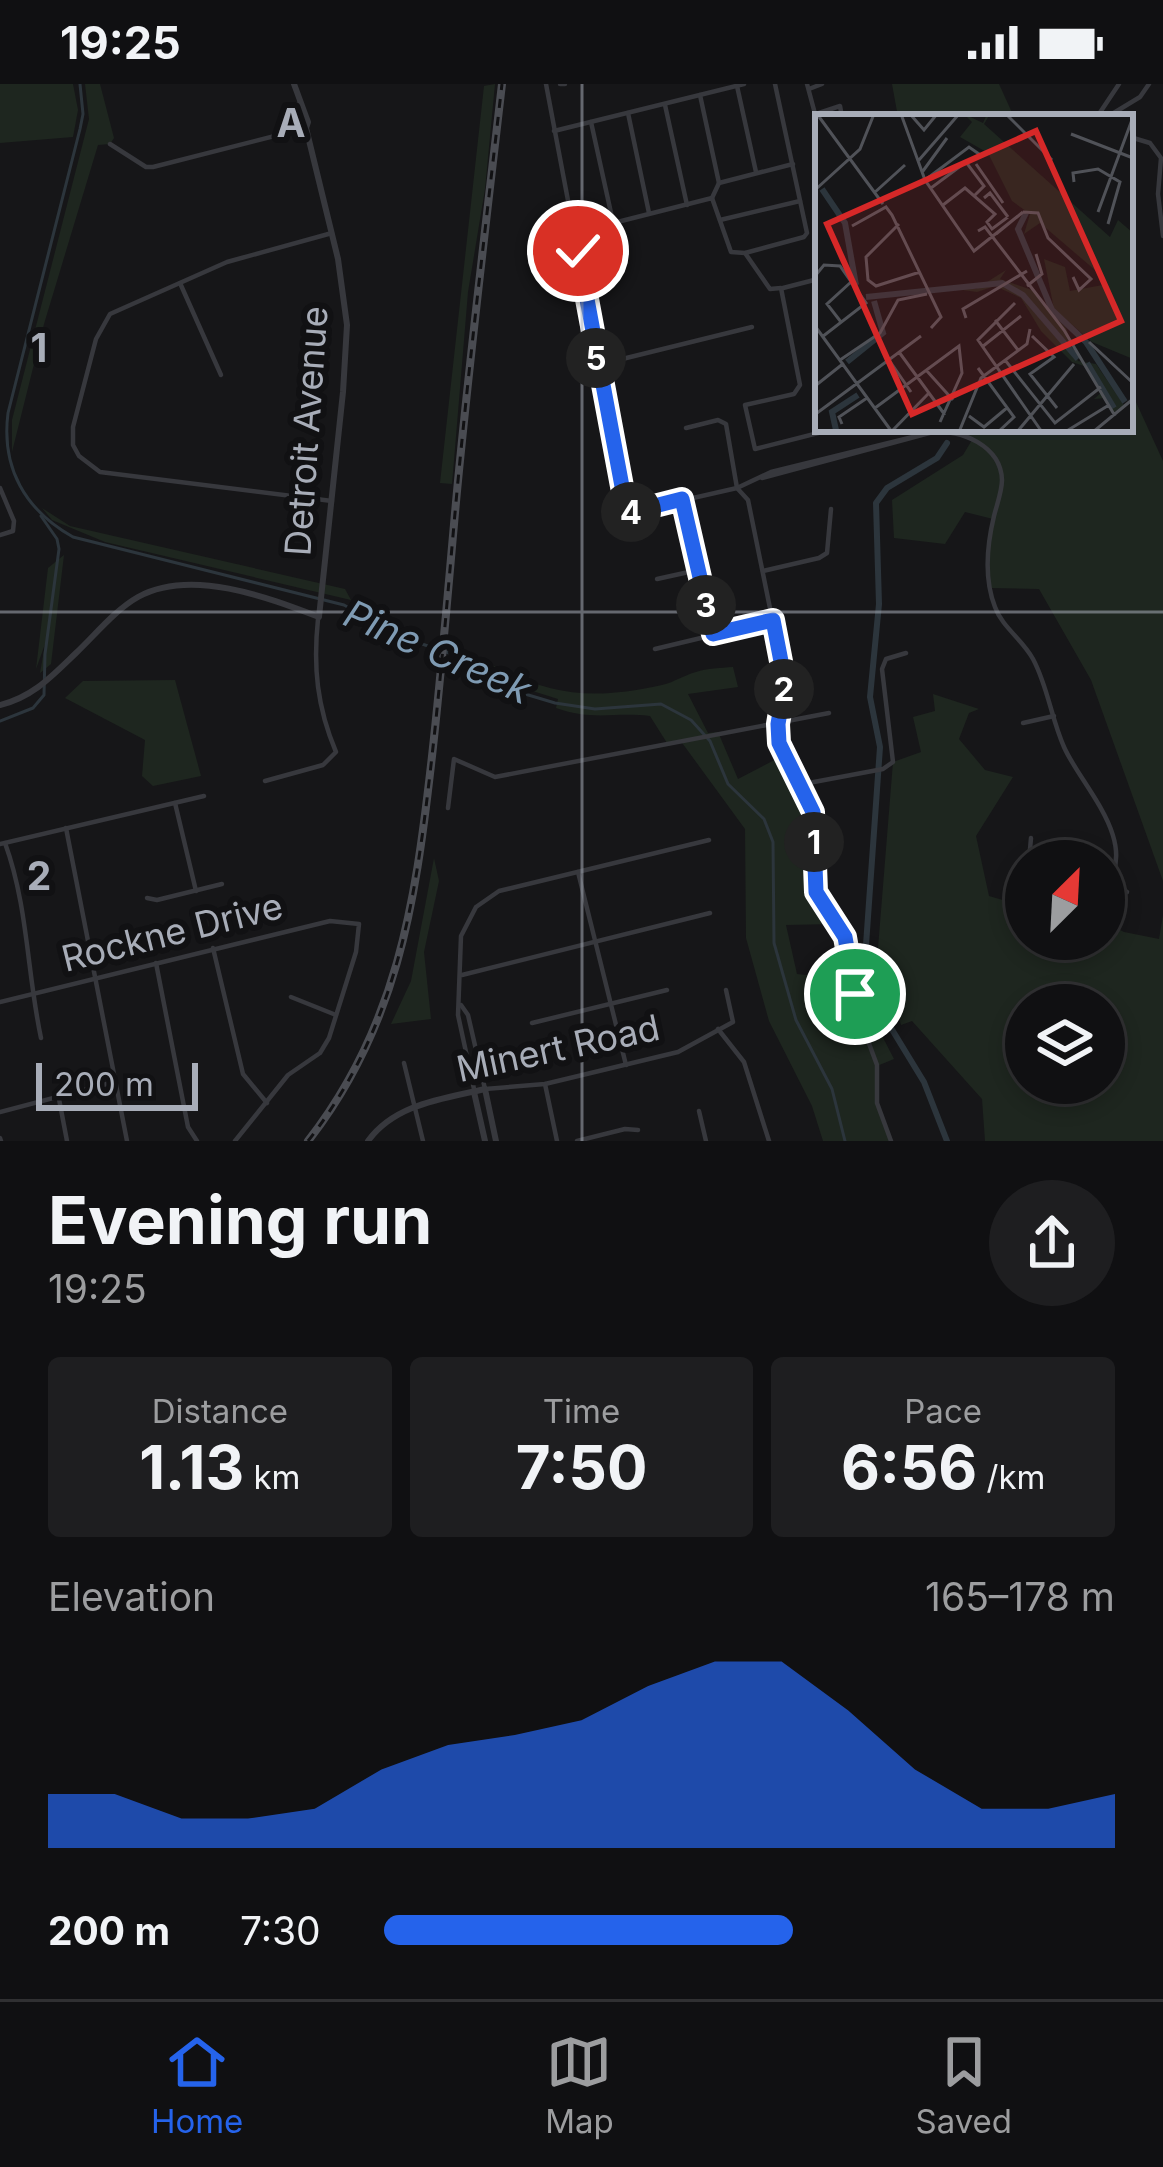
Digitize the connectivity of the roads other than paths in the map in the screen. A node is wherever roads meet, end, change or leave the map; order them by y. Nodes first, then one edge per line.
1 (294, 84) edge
2 (546, 84) edge
3 (775, 84) edge
4 (822, 84) edge
5 (1119, 84) edge
6 (1149, 84) edge
7 (740, 85) edge
8 (808, 87) edge
9 (700, 95) junction
10 (664, 103) junction
11 (628, 112) junction
12 (816, 114) joint
13 (841, 114) edge
14 (1099, 114) edge
15 (1112, 114) edge
16 (591, 122) junction
17 (306, 128) junction
18 (554, 131) junction
19 (1133, 138) edge
20 (110, 144) dead end
21 (794, 164) junction
22 (756, 172) junction
23 (718, 183) junction
24 (712, 198) junction
25 (800, 200) junction
26 (687, 205) junction
27 (649, 213) junction
28 (720, 220) junction
29 (613, 223) junction
30 (332, 233) junction
31 (574, 233) junction
32 (1163, 236) edge
33 (745, 253) junction
34 (815, 280) edge
35 (180, 283) junction
36 (781, 288) junction
37 (752, 327) dead end
38 (598, 365) junction
39 (221, 375) dead end
40 (686, 428) dead end
41 (822, 432) edge
42 (937, 432) edge
43 (954, 432) edge
44 (0, 488) edge
45 (737, 488) junction
46 (682, 499) junction
47 (332, 501) junction
48 (831, 508) dead end
49 (0, 535) edge
50 (698, 570) junction
51 (764, 571) junction
52 (657, 580) dead end
53 (319, 617) junction
54 (773, 620) junction
55 (713, 634) junction
56 (656, 649) dead end
57 (906, 653) dead end
58 (0, 705) edge
59 (830, 712) dead end
60 (1054, 716) junction
61 (778, 724) junction
62 (1023, 724) dead end
63 (265, 781) dead end
64 (798, 785) junction
65 (204, 796) dead end
66 (176, 803) junction
67 (448, 808) dead end
68 (66, 827) junction
69 (709, 840) dead end
70 (1111, 840) edge
71 (3, 843) edge
72 (578, 871) junction
73 (222, 884) dead end
74 (196, 890) junction
75 (147, 898) dead end
76 (656, 913) dead end
77 (710, 913) dead end
78 (659, 927) junction
79 (594, 944) junction
80 (528, 946) dead end
81 (213, 948) junction
82 (531, 959) junction
83 (156, 964) junction
84 (463, 975) junction
85 (96, 978) junction
86 (667, 990) dead end
87 (726, 990) dead end
88 (32, 995) junction
89 (291, 997) dead end
90 (0, 1002) edge
91 (610, 1003) junction
92 (461, 1005) junction
93 (337, 1016) junction
94 (532, 1023) dead end
95 (718, 1029) junction
96 (41, 1038) dead end
97 (404, 1063) dead end
98 (626, 1065) junction
99 (114, 1082) junction
100 (545, 1084) junction
101 (484, 1089) junction
102 (474, 1091) junction
103 (58, 1097) junction
104 (267, 1103) junction
105 (414, 1106) junction
106 (0, 1112) edge
107 (699, 1112) dead end
108 (638, 1130) dead end
109 (67, 1141) edge
110 (127, 1141) edge
111 (197, 1141) edge
112 (235, 1141) edge
113 (368, 1141) edge
114 (423, 1141) edge
115 (485, 1141) edge
116 (496, 1141) edge
117 (557, 1141) edge
118 (577, 1141) edge
119 (706, 1141) edge
120 (769, 1141) edge
121 (891, 1141) edge

1 - 17 street, Detroit Avenue
2 - 18 street
3 - 21 street
4 - 8 street
5 - 14 street
6 - 15 street
7 - 9 street
7 - 22 street
8 - 12 street
9 - 10 street
9 - 23 street
10 - 11 street
10 - 26 street
11 - 16 street
11 - 27 street
12 - 13 street
16 - 18 street
16 - 29 street
17 - 20 street
17 - 30 street, Detroit Avenue
18 - 31 street
19 - 32 street
21 - 22 street
21 - 25 street
22 - 23 street
23 - 24 street
24 - 26 street
24 - 28 street
25 - 28 street
25 - 33 street
26 - 27 street
27 - 29 street
28 - 33 street
29 - 31 street
30 - 35 street
30 - 47 street, Detroit Avenue
31 - 38 street
33 - 36 street
34 - 36 street
35 - 39 street
35 - 47 street
36 - 41 street
37 - 38 street
38 - 46 street
40 - 45 street
42 - 45 street
43 - 60 street
44 - 49 street
45 - 46 street
45 - 51 street
46 - 50 street
47 - 53 street, Detroit Avenue
48 - 51 street
50 - 52 street
50 - 55 street
51 - 54 street
53 - 58 street
53 - 63 street, Detroit Avenue
54 - 55 street
54 - 61 street
55 - 56 street
57 - 64 street
59 - 61 street
60 - 62 street
60 - 70 street
61 - 64 street
61 - 67 street
64 - 121 street
65 - 66 street
66 - 68 street
66 - 74 street
68 - 71 street
68 - 85 street
69 - 72 street
71 - 88 street
72 - 79 street
72 - 84 street
73 - 74 street
74 - 75 street
76 - 78 street
77 - 78 street
78 - 79 street
79 - 82 street
79 - 91 street
80 - 82 street
81 - 83 street, Rockne Drive
81 - 93 street, Rockne Drive
81 - 104 street
82 - 84 street
83 - 85 street, Rockne Drive
83 - 111 street
84 - 92 street
85 - 88 street, Rockne Drive
85 - 99 street
86 - 91 street
87 - 95 street
88 - 90 street, Rockne Drive
88 - 96 street
89 - 93 street
91 - 94 street
91 - 98 street
92 - 101 street
92 - 102 street
93 - 104 street
95 - 98 street, Minert Road
95 - 120 street
97 - 105 street
98 - 100 street, Minert Road
99 - 103 street
99 - 110 street
100 - 101 street, Minert Road
100 - 117 street
101 - 102 street, Minert Road
101 - 116 street
102 - 105 street, Minert Road
102 - 115 street
103 - 106 street
103 - 109 street
104 - 112 street
105 - 113 street, Minert Road
105 - 114 street
107 - 119 street
108 - 118 street

